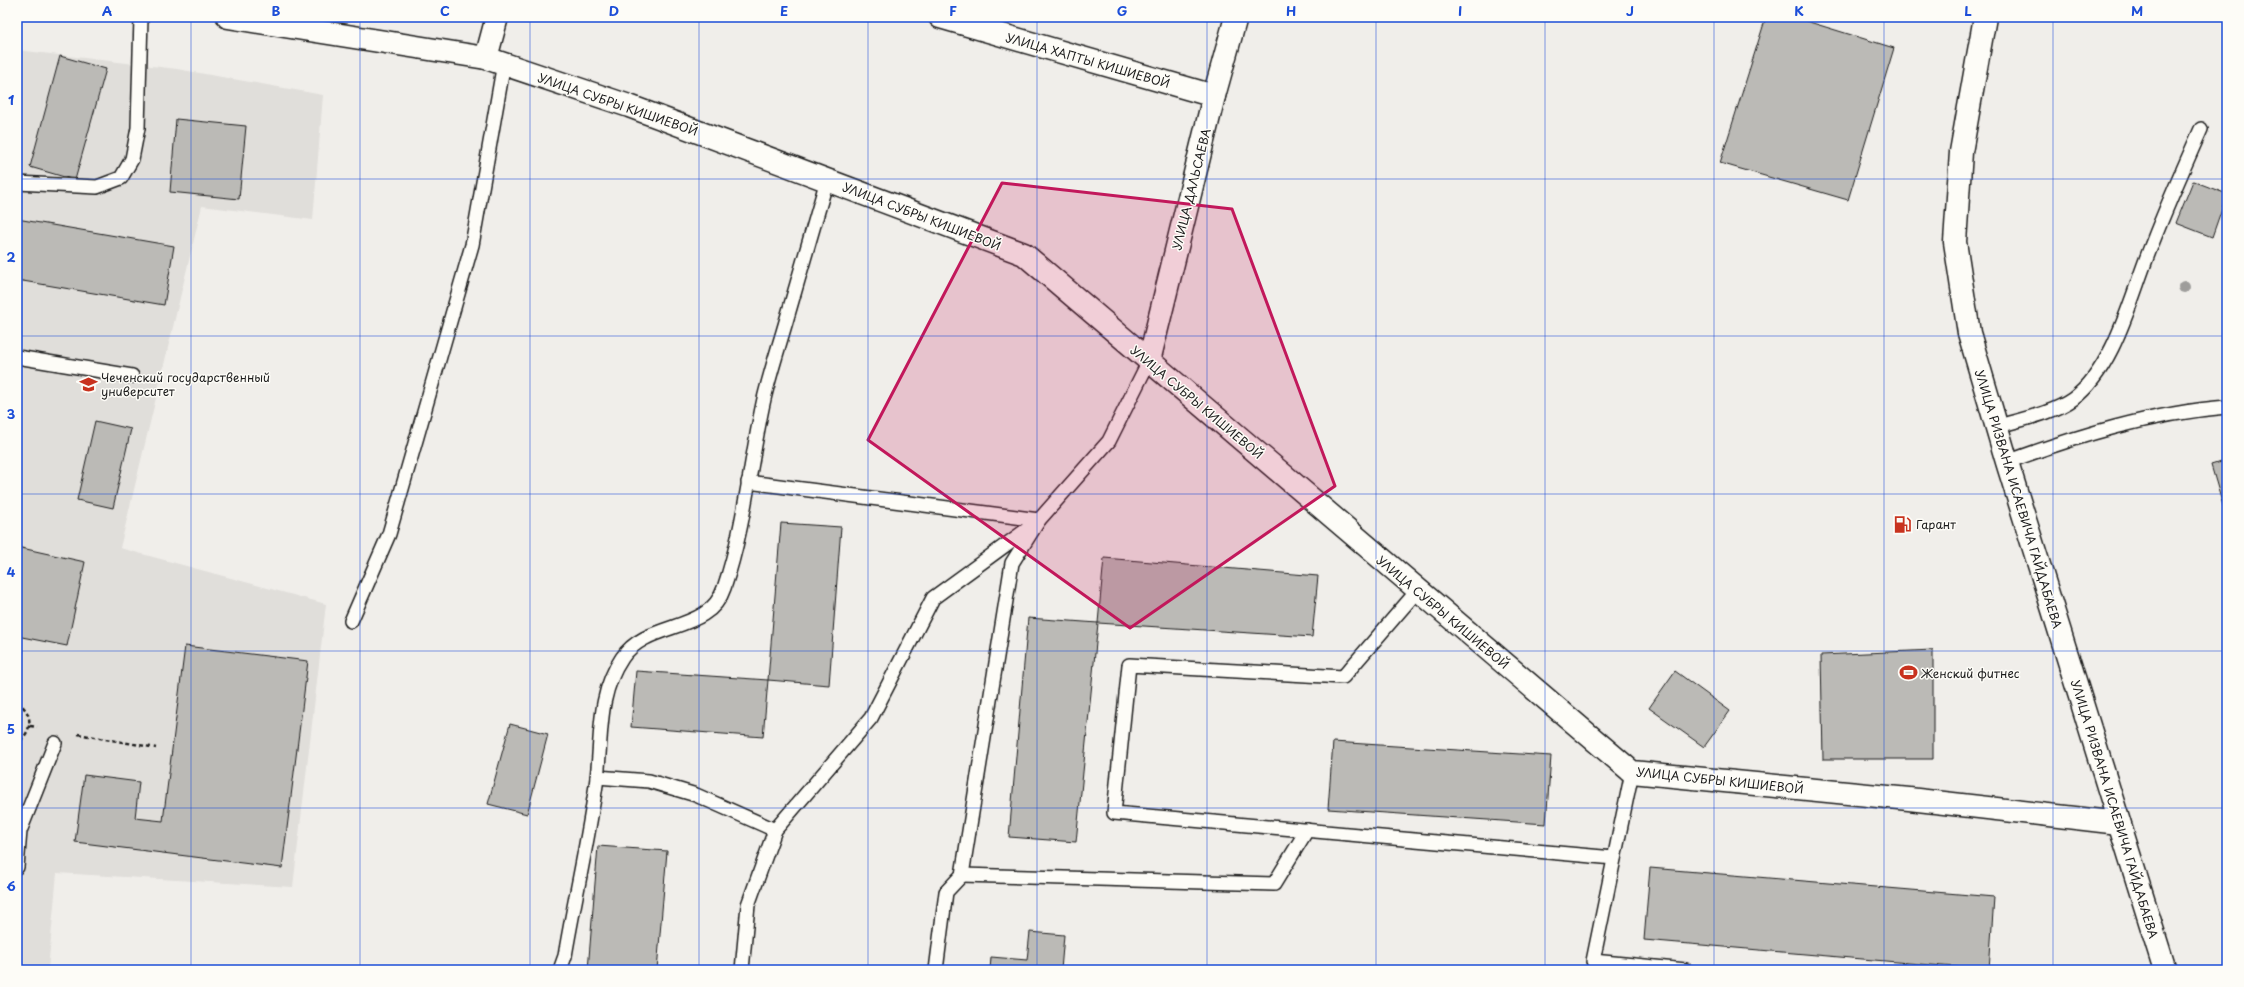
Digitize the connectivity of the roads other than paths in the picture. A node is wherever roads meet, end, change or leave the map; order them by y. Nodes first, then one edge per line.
1 (141, 17) edge
2 (228, 17) edge
3 (497, 17) edge
4 (940, 17) edge
5 (1236, 17) edge
6 (1985, 17) edge
7 (495, 61) junction
8 (1214, 96) junction
9 (2201, 129) dead end
10 (827, 180) junction
11 (17, 183) edge
12 (17, 357) edge
13 (1149, 361) junction
14 (132, 376) dead end
15 (2227, 407) edge
16 (1996, 427) junction
17 (2007, 462) junction
18 (748, 482) junction
19 (1039, 520) junction
20 (1418, 590) junction
21 (350, 621) dead end
22 (55, 742) dead end
23 (1632, 772) junction
24 (597, 777) junction
25 (2119, 822) junction
26 (775, 830) junction
27 (1307, 830) junction
28 (1614, 858) junction
29 (17, 867) edge
30 (962, 875) junction
31 (1592, 965) edge
32 (560, 970) edge
33 (742, 970) edge
34 (936, 970) edge
35 (1686, 970) edge
36 (2165, 970) edge

1 - 11 lane
2 - 7 street, УЛИЦА СУБРЫ КИШИЕВОЙ
3 - 7 street
4 - 8 street, УЛИЦА ХАПТЫ КИШИЕВОЙ
5 - 8 street, УЛИЦА ДАЛЬСАЕВА
6 - 16 street, УЛИЦА РИЗВАНА ИСАЕВИЧА ГАЙДАБАЕВА
7 - 10 street, УЛИЦА СУБРЫ КИШИЕВОЙ
7 - 21 lane
8 - 13 street, УЛИЦА ДАЛЬСАЕВА
9 - 16 lane
10 - 13 street, УЛИЦА СУБРЫ КИШИЕВОЙ
10 - 18 lane
12 - 14 lane
13 - 19 lane
13 - 20 street, УЛИЦА СУБРЫ КИШИЕВОЙ
15 - 17 lane
16 - 17 street, УЛИЦА РИЗВАНА ИСАЕВИЧА ГАЙДАБАЕВА
17 - 25 street, УЛИЦА РИЗВАНА ИСАЕВИЧА ГАЙДАБАЕВА
18 - 19 lane
18 - 24 lane
19 - 26 lane
19 - 30 lane
20 - 23 street, УЛИЦА СУБРЫ КИШИЕВОЙ
20 - 27 lane
22 - 29 lane
23 - 25 street, УЛИЦА СУБРЫ КИШИЕВОЙ
23 - 28 lane
24 - 26 lane
24 - 32 lane
25 - 36 street, УЛИЦА РИЗВАНА ИСАЕВИЧА ГАЙДАБАЕВА
26 - 33 lane
27 - 28 lane
27 - 30 lane
28 - 31 lane
30 - 34 lane
31 - 35 lane

